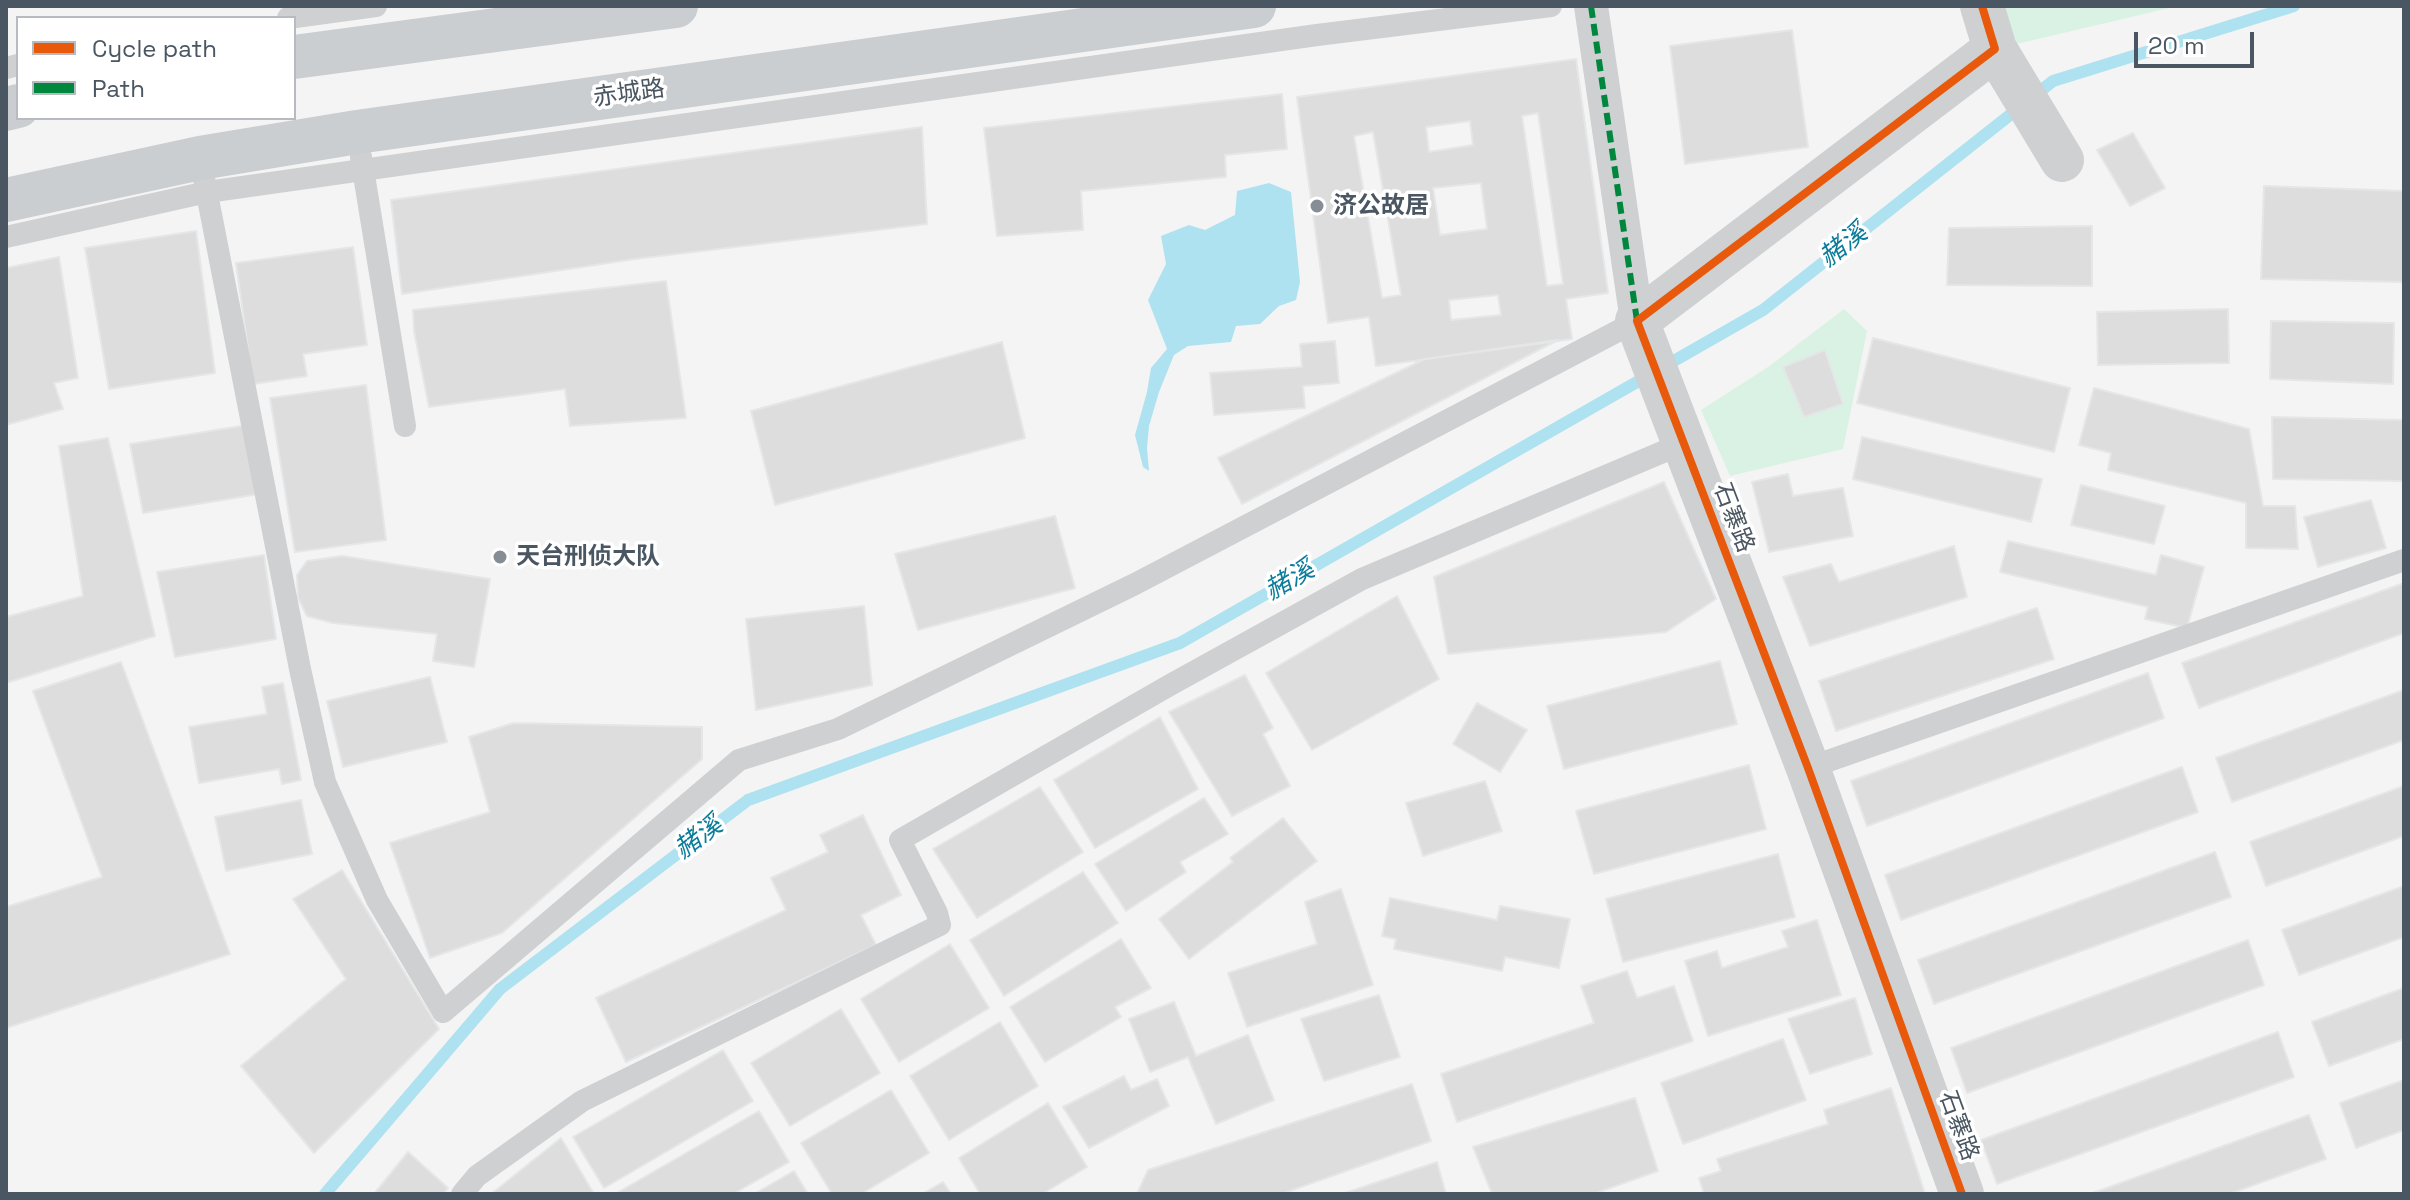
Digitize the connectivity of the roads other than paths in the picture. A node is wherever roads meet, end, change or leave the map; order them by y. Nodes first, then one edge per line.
1 (376, 6) edge
2 (676, 6) edge
3 (1254, 6) edge
4 (1551, 6) edge
5 (1591, 6) edge
6 (1982, 6) edge
7 (296, 17) edge
8 (1995, 49) junction
9 (296, 57) edge
10 (360, 151) junction
11 (2062, 160) dead end
12 (204, 175) junction
13 (6, 200) edge
14 (6, 237) edge
15 (1637, 321) junction
16 (405, 426) dead end
17 (1684, 443) junction
18 (2404, 560) edge
19 (1808, 768) junction
20 (462, 1194) edge
21 (1962, 1194) edge

1 - 7 lane
2 - 9 main road
3 - 10 main road, 赤城路
4 - 10 lane
5 - 15 street
6 - 8 street
8 - 11 street
8 - 15 street
10 - 12 main road, 赤城路
10 - 16 lane
12 - 13 main road, 赤城路
12 - 14 lane
12 - 15 lane
15 - 17 street, 石寨路
17 - 19 street, 石寨路
17 - 20 lane
18 - 19 lane
19 - 21 street, 石寨路

